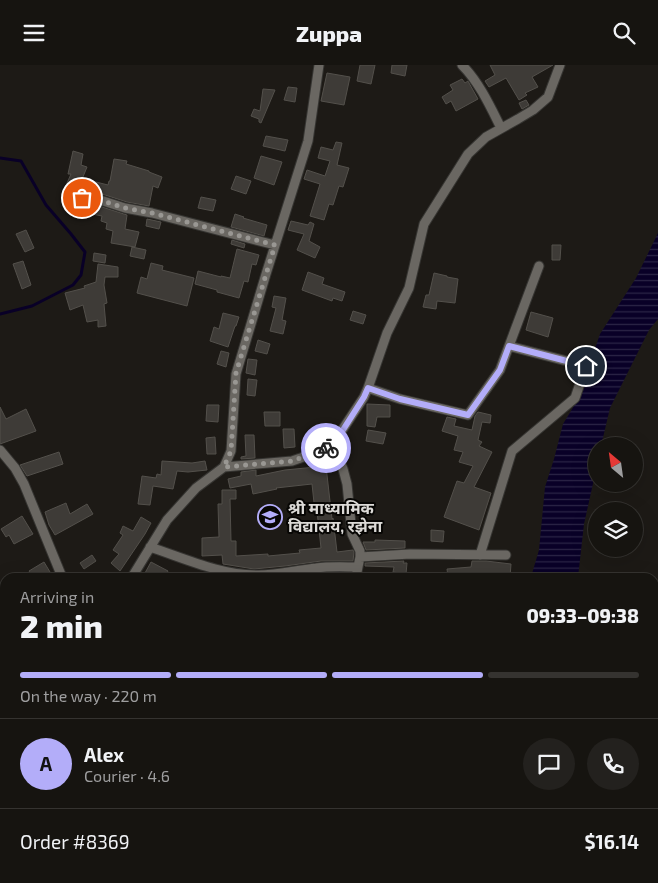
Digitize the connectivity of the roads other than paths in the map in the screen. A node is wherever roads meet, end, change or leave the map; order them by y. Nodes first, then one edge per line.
1 (319, 65) edge
2 (462, 65) edge
3 (560, 65) edge
4 (501, 128) junction
5 (82, 198) dead end
6 (275, 245) junction
7 (539, 266) dead end
8 (509, 346) junction
9 (368, 388) junction
10 (334, 444) junction
11 (0, 450) edge
12 (224, 467) junction
13 (150, 547) junction
14 (480, 555) junction
15 (506, 555) dead end
16 (359, 562) junction
17 (60, 573) edge
18 (134, 573) edge
19 (244, 573) edge
20 (281, 573) edge
21 (357, 573) edge

1 - 6 street
2 - 4 street
3 - 4 street
4 - 9 street
5 - 6 street
6 - 12 street
7 - 8 street
8 - 9 street
8 - 14 street
9 - 10 street
10 - 12 street
10 - 16 street
11 - 17 street
12 - 13 street
13 - 18 street
13 - 19 street
14 - 15 street
14 - 16 street
16 - 20 street
16 - 21 street

